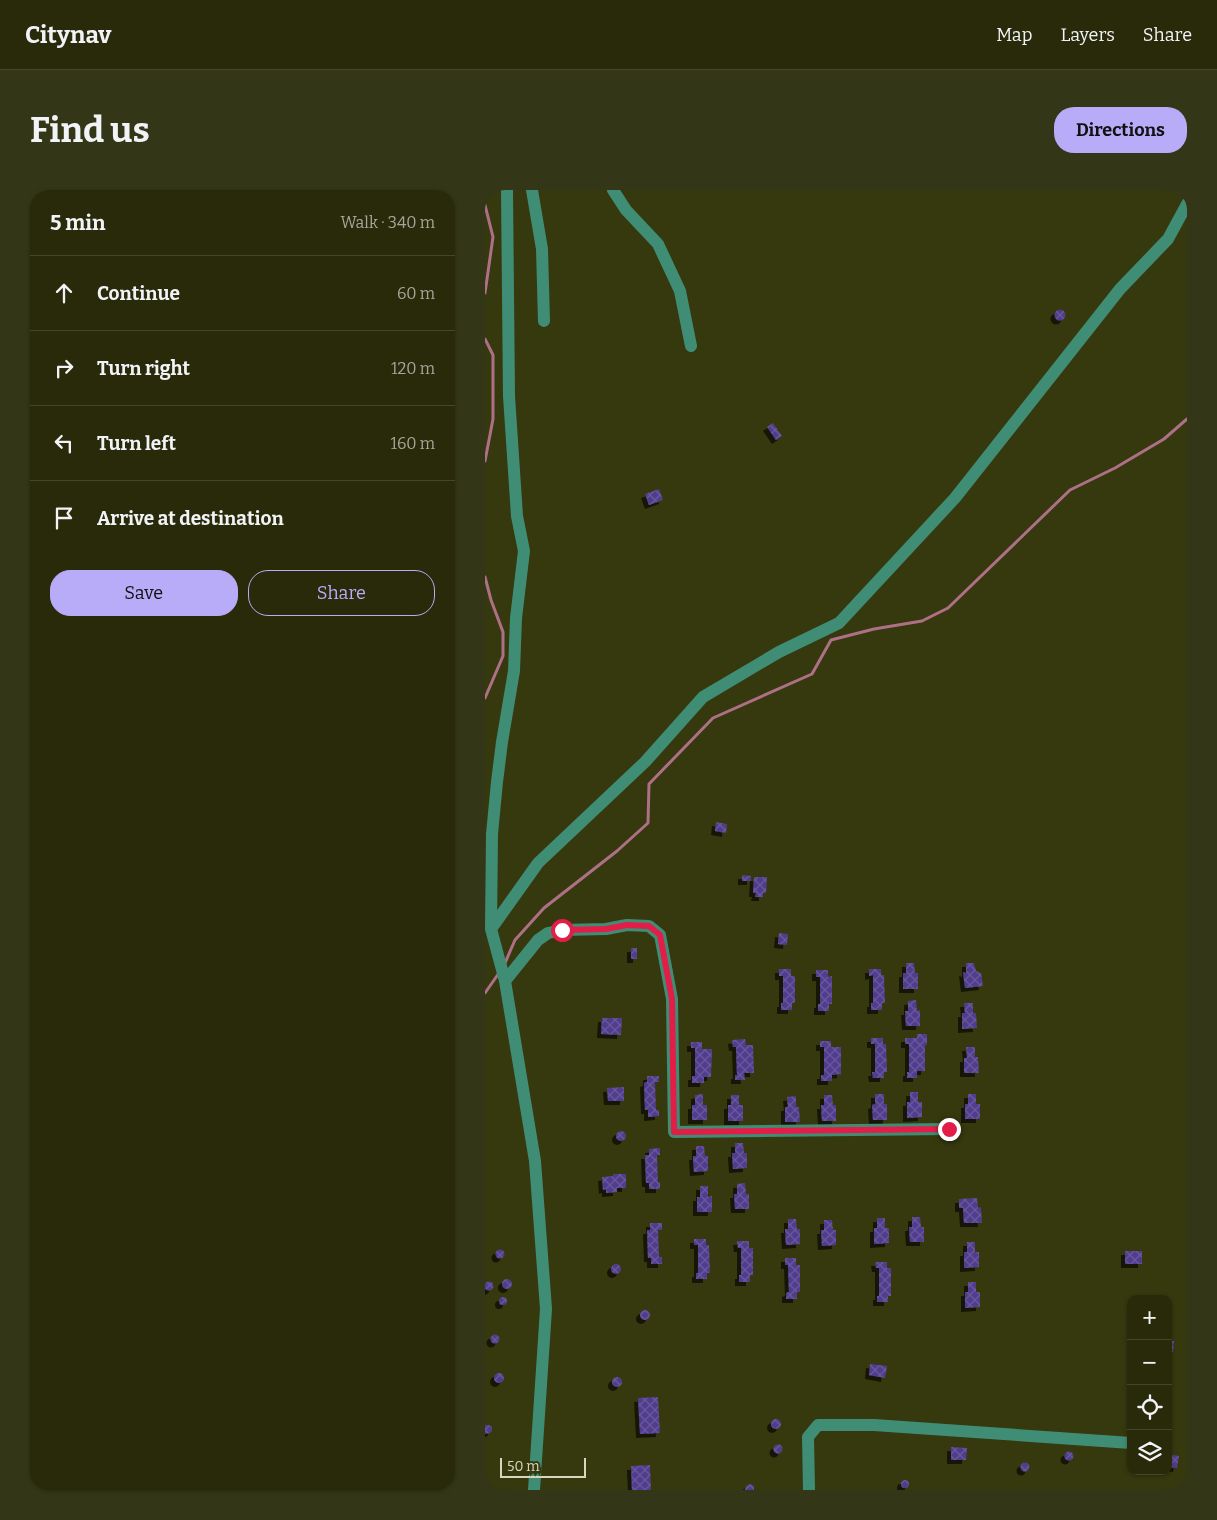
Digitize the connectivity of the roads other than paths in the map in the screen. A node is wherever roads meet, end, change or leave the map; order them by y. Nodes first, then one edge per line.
1 (507, 190) edge
2 (532, 190) edge
3 (613, 190) edge
4 (1187, 204) edge
5 (544, 321) dead end
6 (691, 346) dead end
7 (491, 929) junction
8 (505, 981) junction
9 (949, 1129) dead end
10 (1127, 1444) edge
11 (534, 1490) edge
12 (809, 1490) edge

1 - 7 street
2 - 5 street
3 - 6 street
4 - 7 street
7 - 8 street
8 - 9 street
8 - 11 street
10 - 12 street

